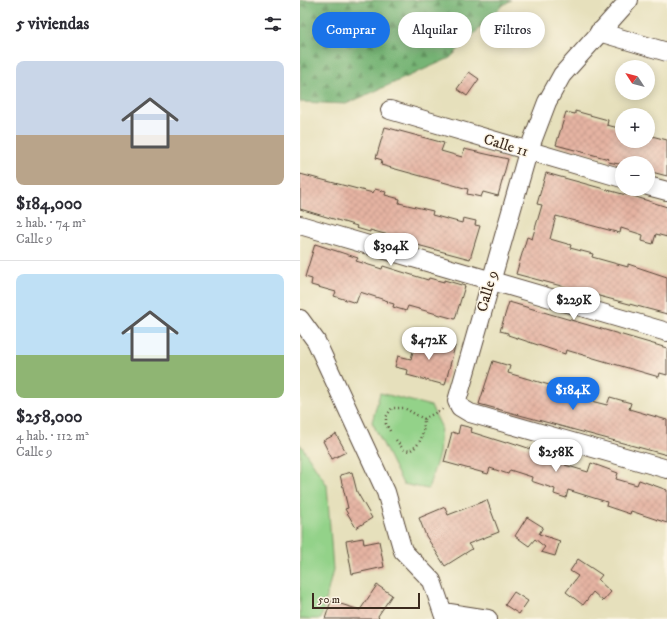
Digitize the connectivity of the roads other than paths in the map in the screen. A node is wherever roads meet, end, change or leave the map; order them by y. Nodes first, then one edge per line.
1 (629, 0) edge
2 (599, 32) junction
3 (667, 52) edge
4 (390, 110) dead end
5 (528, 152) junction
6 (615, 176) edge
7 (655, 188) edge
8 (667, 191) edge
9 (300, 225) edge
10 (490, 281) junction
11 (300, 319) edge
12 (667, 332) edge
13 (667, 469) edge
14 (444, 615) edge
15 (488, 619) edge

1 - 2 street, Calle 9
2 - 3 street
2 - 5 street, Calle 9
4 - 5 street, Calle 11
5 - 6 street, Calle 11
5 - 10 street, Calle 9
7 - 8 street
9 - 10 street
10 - 12 street
10 - 13 street, Calle 9
11 - 14 street
14 - 15 street

